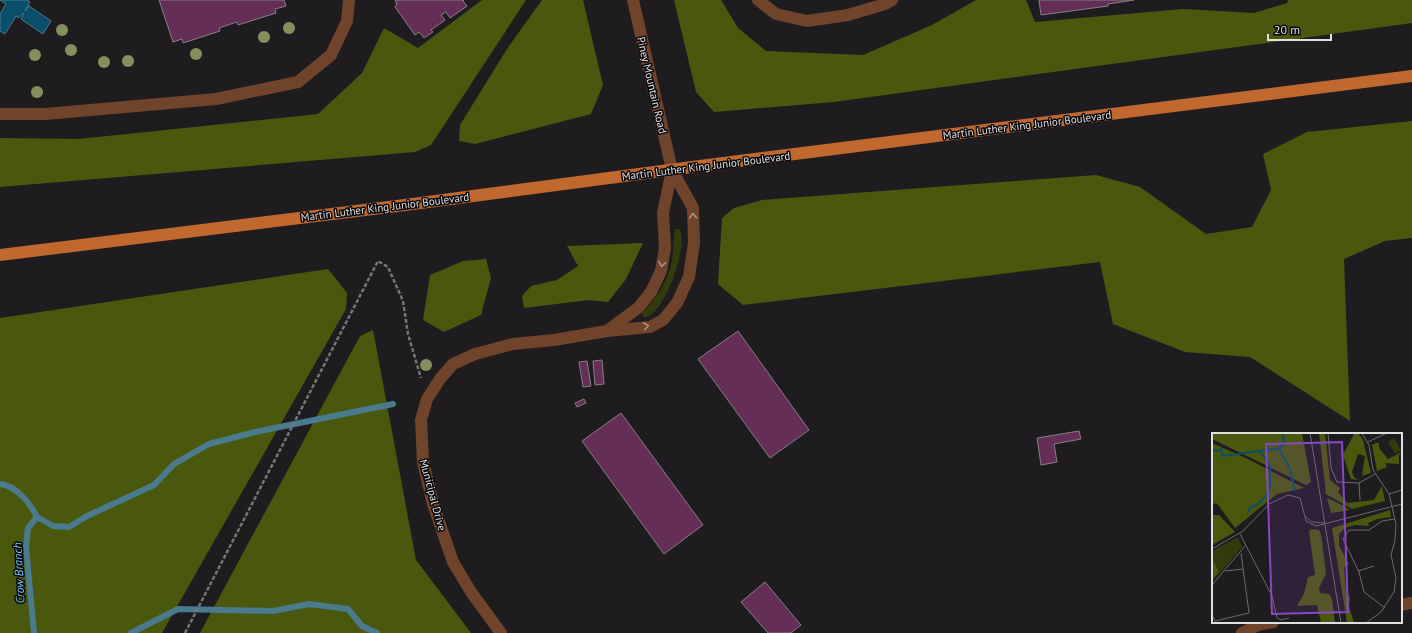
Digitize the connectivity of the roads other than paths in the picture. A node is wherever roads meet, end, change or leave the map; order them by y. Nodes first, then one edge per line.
1 (349, 0) edge
2 (633, 0) edge
3 (758, 0) edge
4 (892, 0) edge
5 (1412, 76) edge
6 (0, 114) edge
7 (672, 170) junction
8 (0, 255) edge
9 (608, 330) junction
10 (1412, 603) edge
11 (1402, 605) edge
12 (1268, 623) edge
13 (501, 633) edge
14 (1242, 633) edge

1 - 6 street
2 - 7 street, Piney Mountain Road
3 - 4 street
5 - 7 main road, Martin Luther King Junior Boulevard
7 - 8 main road, Martin Luther King Junior Boulevard
7 -> 9 street, Municipal Drive
9 -> 7 street, Municipal Drive
9 - 13 street, Municipal Drive
10 - 11 street
12 - 14 street

